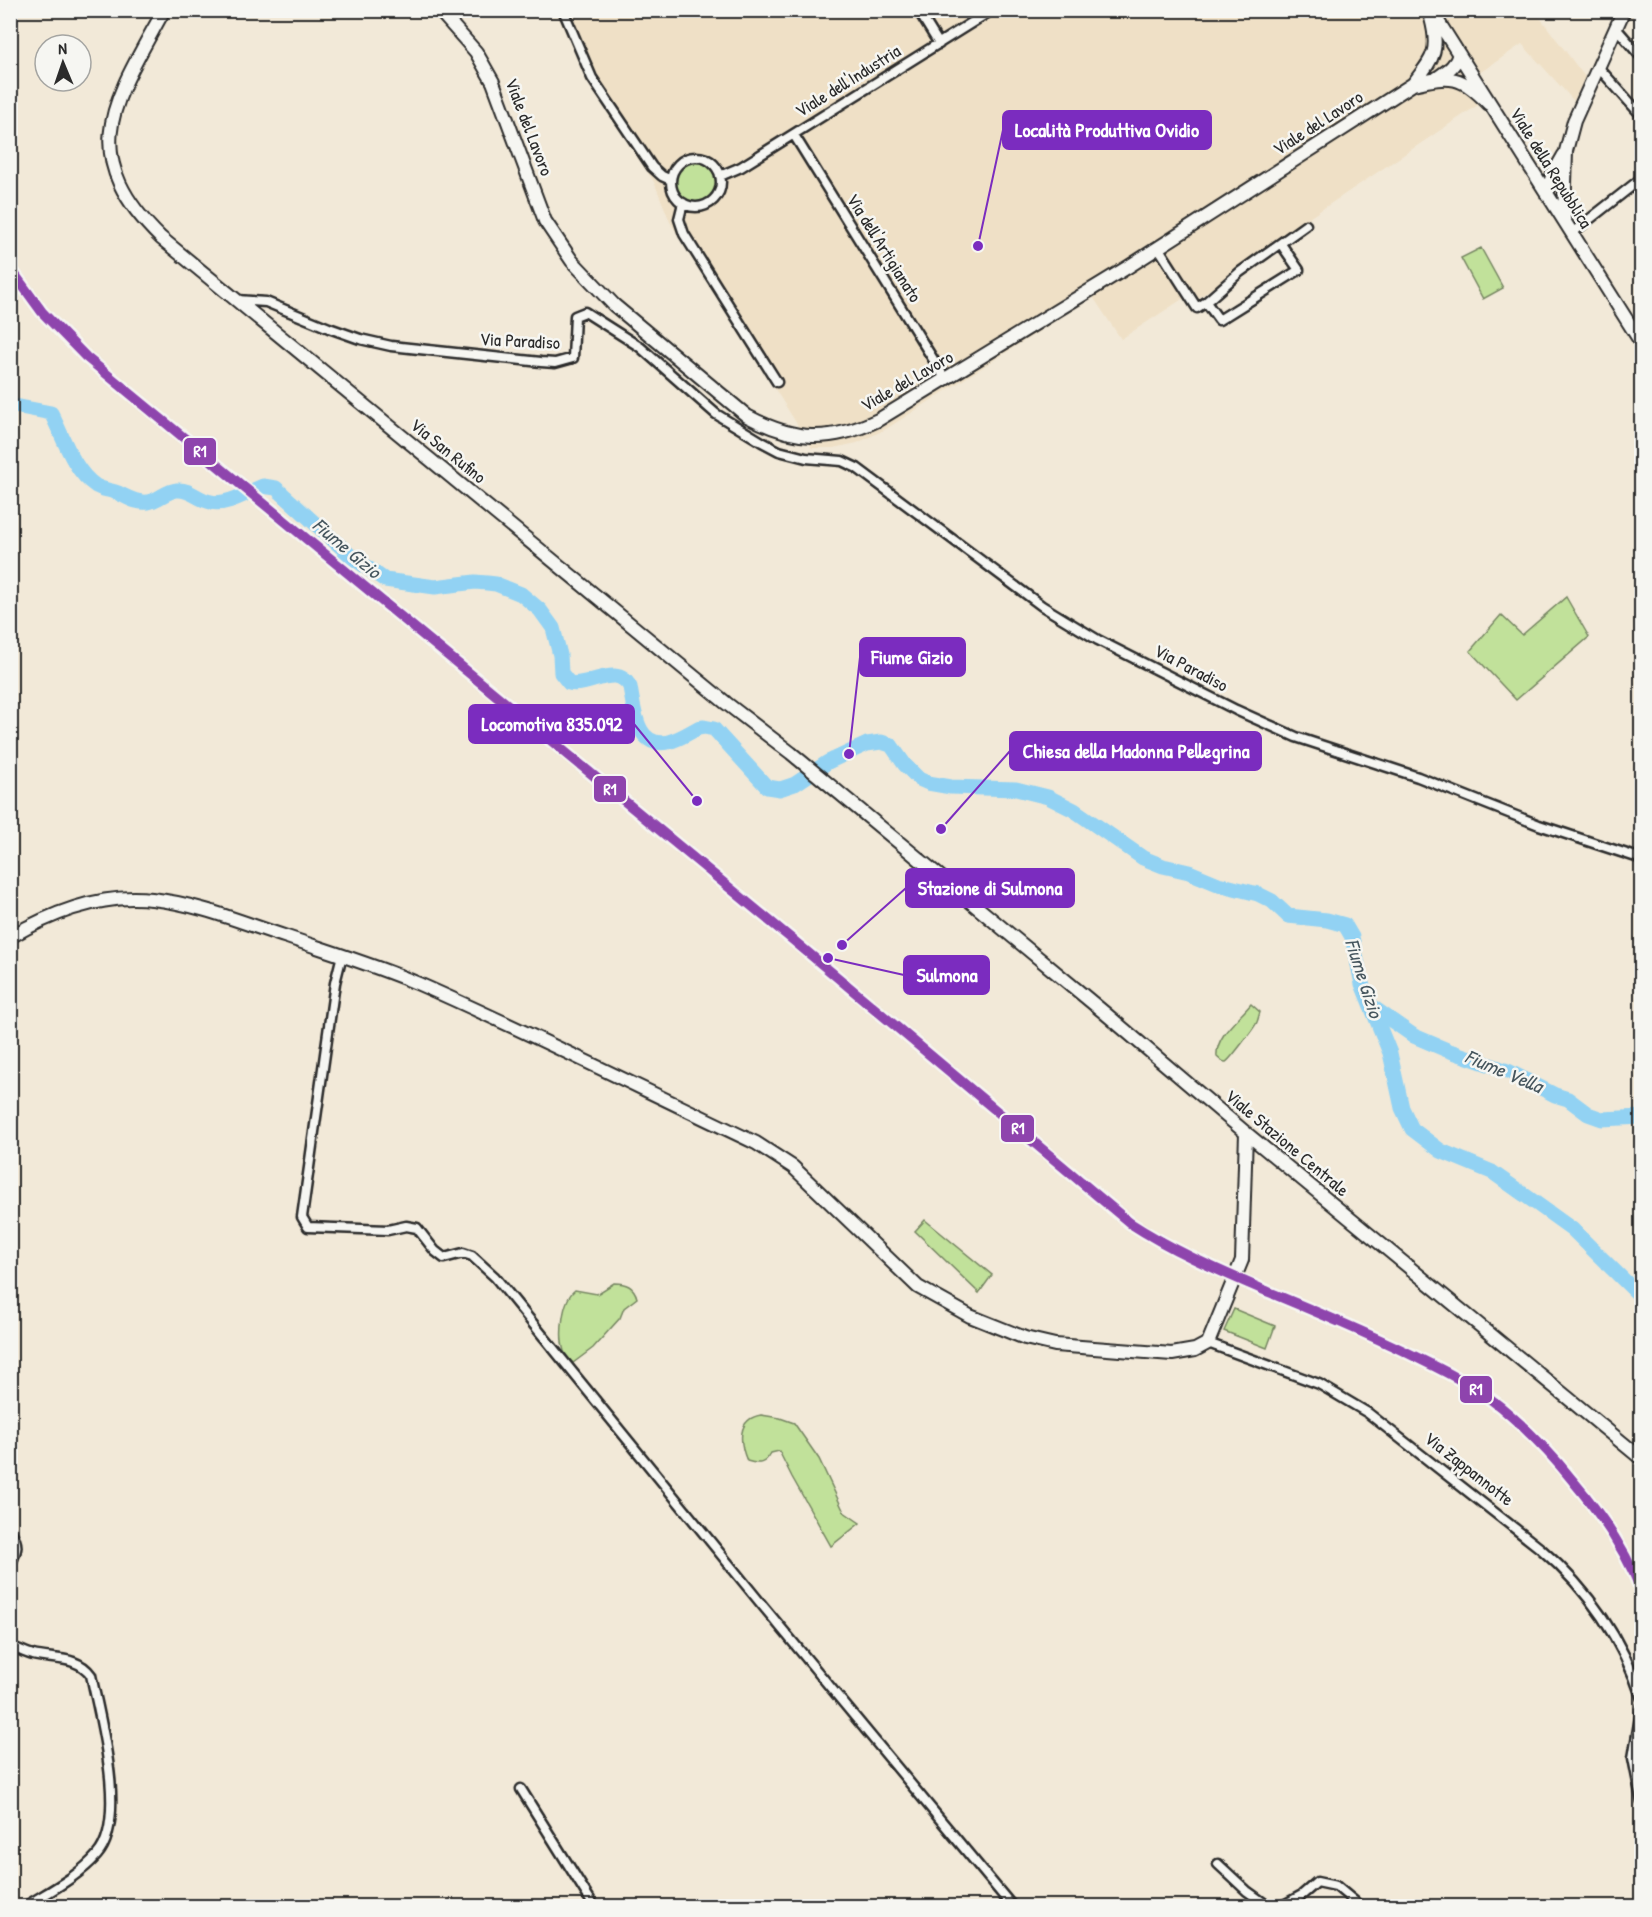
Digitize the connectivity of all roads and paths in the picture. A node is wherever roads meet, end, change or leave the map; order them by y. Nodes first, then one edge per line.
1 (164, 10) edge
2 (439, 10) edge
3 (563, 10) edge
4 (918, 10) edge
5 (992, 10) edge
6 (1430, 10) edge
7 (1624, 10) edge
8 (1616, 28) junction
9 (939, 44) junction
10 (1459, 54) junction
11 (1641, 58) edge
12 (1430, 62) junction
13 (1598, 67) junction
14 (1436, 78) junction
15 (1413, 84) junction
16 (1489, 104) junction
17 (1641, 117) edge
18 (794, 135) junction
19 (1566, 151) junction
20 (1528, 166) junction
21 (1556, 168) junction
22 (720, 176) junction
23 (1641, 178) edge
24 (1564, 179) junction
25 (671, 180) junction
26 (1547, 195) junction
27 (683, 203) junction
28 (1564, 221) junction
29 (1306, 225) dead end
30 (1572, 233) junction
31 (1281, 244) junction
32 (1158, 247) junction
33 (236, 300) junction
34 (1206, 302) junction
35 (1641, 344) edge
36 (946, 380) junction
37 (777, 382) dead end
38 (770, 428) junction
39 (762, 442) junction
40 (910, 853) joint
41 (1641, 859) edge
42 (10, 937) edge
43 (342, 955) junction
44 (1246, 1133) junction
45 (1208, 1342) junction
46 (1641, 1459) edge
47 (10, 1530) edge
48 (10, 1566) edge
49 (10, 1646) edge
50 (1641, 1699) edge
51 (1641, 1705) edge
52 (521, 1789) dead end
53 (1641, 1803) edge
54 (1218, 1864) dead end
55 (26, 1906) edge
56 (594, 1906) edge
57 (1012, 1906) edge
58 (1268, 1906) edge
59 (1282, 1906) edge
60 (1360, 1906) edge

1 - 33 main road, Via San Rufino
2 - 38 main road, Viale del Lavoro
3 - 25 street
4 - 9 street
5 - 9 street, Viale dell'Industria
6 - 10 main road, Viale della Repubblica
6 - 12 main road
7 - 8 main road
8 - 11 street
8 - 13 main road
9 - 18 street, Viale dell'Industria
10 - 12 main road
10 - 14 main road
10 - 16 main road, Viale della Repubblica
12 - 15 main road
13 - 17 street
13 - 19 main road
14 - 15 main road
14 - 16 main road
15 - 32 main road, Viale del Lavoro
16 - 20 main road, Viale della Repubblica
18 - 22 street, Viale dell'Industria
18 - 36 street, Via dell'Artigianato
19 - 21 main road
19 - 24 main road
20 - 21 main road
20 - 26 main road, Viale della Repubblica
21 - 26 main road
22 - 25 street
22 - 27 street
23 - 30 street
24 - 26 main road
24 - 28 main road
25 - 27 street
26 - 28 main road, Viale della Repubblica
27 - 37 street
28 - 30 main road, Viale della Repubblica
29 - 31 street
30 - 35 main road, Viale della Repubblica
31 - 34 street
31 - 34 street
32 - 34 street
32 - 36 main road, Viale del Lavoro
33 - 39 street, Via Paradiso
33 - 40 main road, Via San Rufino
36 - 38 main road, Viale del Lavoro
38 - 39 street
39 - 41 street, Via Paradiso
40 - 44 main road, Viale Stazione Centrale
42 - 43 main road
43 - 45 main road
43 - 57 street
44 - 45 main road
44 - 46 main road, Viale Stazione Centrale
45 - 50 street, Via Zappannotte
47 - 48 street
49 - 55 street
51 - 53 street
52 - 56 street
54 - 58 street
59 - 60 street

